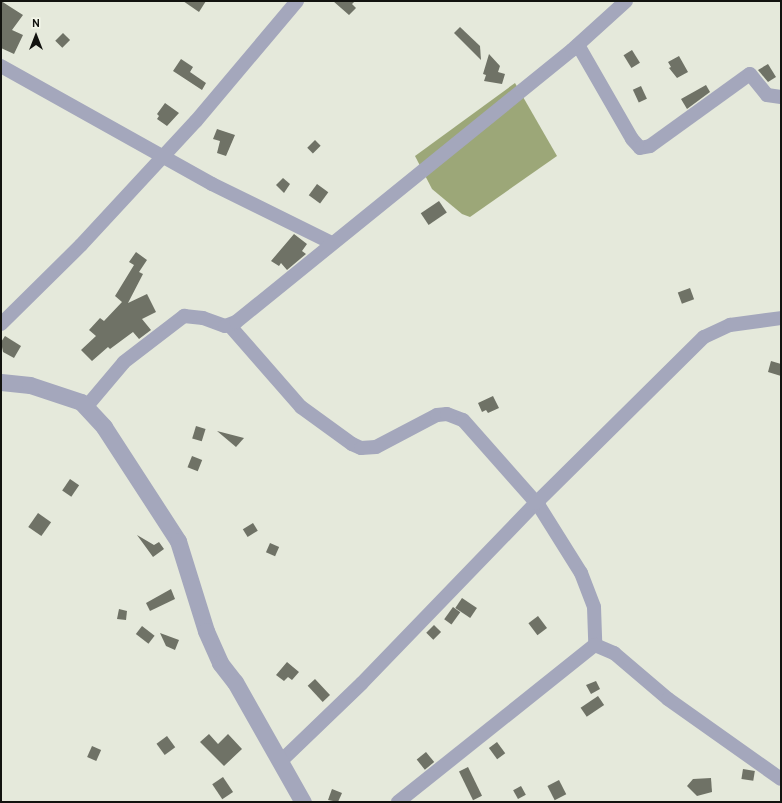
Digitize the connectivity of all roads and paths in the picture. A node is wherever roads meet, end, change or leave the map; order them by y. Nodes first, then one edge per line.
1 (296, 1) edge
2 (626, 1) edge
3 (578, 45) junction
4 (1, 66) edge
5 (781, 97) edge
6 (162, 156) junction
7 (332, 243) junction
8 (781, 318) edge
9 (1, 324) edge
10 (230, 326) junction
11 (1, 382) edge
12 (87, 406) junction
13 (536, 503) junction
14 (595, 645) junction
15 (281, 761) junction
16 (781, 779) edge
17 (303, 802) edge
18 (398, 802) edge

1 - 6 street
2 - 3 street
3 - 5 street
3 - 7 street
4 - 6 street
6 - 7 street
6 - 9 street
7 - 10 street
8 - 13 street
10 - 12 street
10 - 13 street
11 - 12 street
12 - 15 street
13 - 14 street
13 - 15 street
14 - 16 street
14 - 18 street
15 - 17 street

